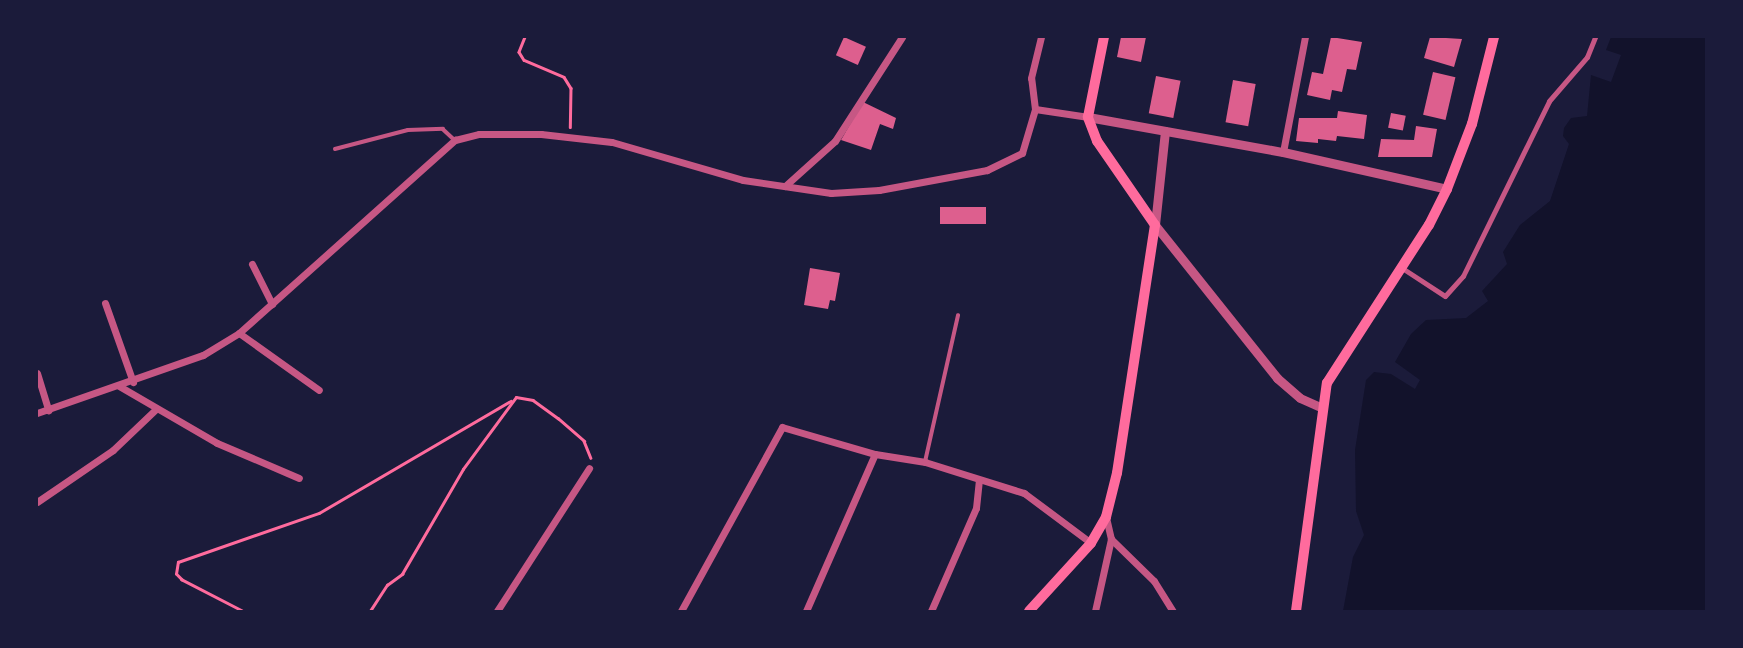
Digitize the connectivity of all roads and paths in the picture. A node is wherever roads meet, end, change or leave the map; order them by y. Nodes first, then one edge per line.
1 (525, 37) edge
2 (902, 37) edge
3 (1041, 37) edge
4 (1104, 37) edge
5 (1305, 37) edge
6 (1494, 37) edge
7 (1595, 37) edge
8 (1035, 109) junction
9 (1088, 117) junction
10 (1165, 131) junction
11 (570, 138) junction
12 (455, 140) junction
13 (335, 149) dead end
14 (1283, 152) junction
15 (785, 186) junction
16 (1447, 189) junction
17 (1155, 225) junction
18 (252, 264) dead end
19 (1402, 267) junction
20 (105, 303) dead end
21 (272, 304) junction
22 (958, 316) dead end
23 (239, 333) junction
24 (37, 373) edge
25 (133, 382) junction
26 (118, 386) junction
27 (319, 390) dead end
28 (511, 401) junction
29 (1322, 408) junction
30 (156, 409) junction
31 (48, 410) junction
32 (37, 413) edge
33 (875, 454) junction
34 (925, 462) junction
35 (589, 468) joint
36 (299, 478) dead end
37 (979, 480) junction
38 (37, 502) edge
39 (1106, 517) junction
40 (1111, 539) junction
41 (1091, 543) junction
42 (242, 611) edge
43 (370, 611) edge
44 (497, 611) edge
45 (681, 611) edge
46 (806, 611) edge
47 (931, 611) edge
48 (1029, 611) edge
49 (1095, 611) edge
50 (1172, 611) edge
51 (1296, 611) edge

1 - 11 path
2 - 15 street
3 - 8 street
4 - 9 main road
5 - 14 street
6 - 16 main road
7 - 19 street
8 - 9 street
8 - 15 street
9 - 10 street
9 - 17 main road
10 - 14 street
10 - 17 street
11 - 12 street
11 - 15 street
12 - 13 lane
12 - 21 street
14 - 16 street
16 - 19 main road
17 - 29 street
17 - 39 main road
18 - 21 street
19 - 29 main road
20 - 25 street
21 - 23 street
22 - 34 lane
23 - 25 street
23 - 27 street
24 - 31 street
25 - 26 street
26 - 30 street
26 - 31 street
28 - 35 path
28 - 42 path
28 - 43 path
29 - 51 main road
30 - 36 street
30 - 38 street
31 - 32 street
33 - 34 street
33 - 45 street
33 - 46 street
34 - 37 street
35 - 44 street
37 - 41 street
37 - 47 street
39 - 40 street
39 - 41 main road
40 - 49 street
40 - 50 street
41 - 48 main road

